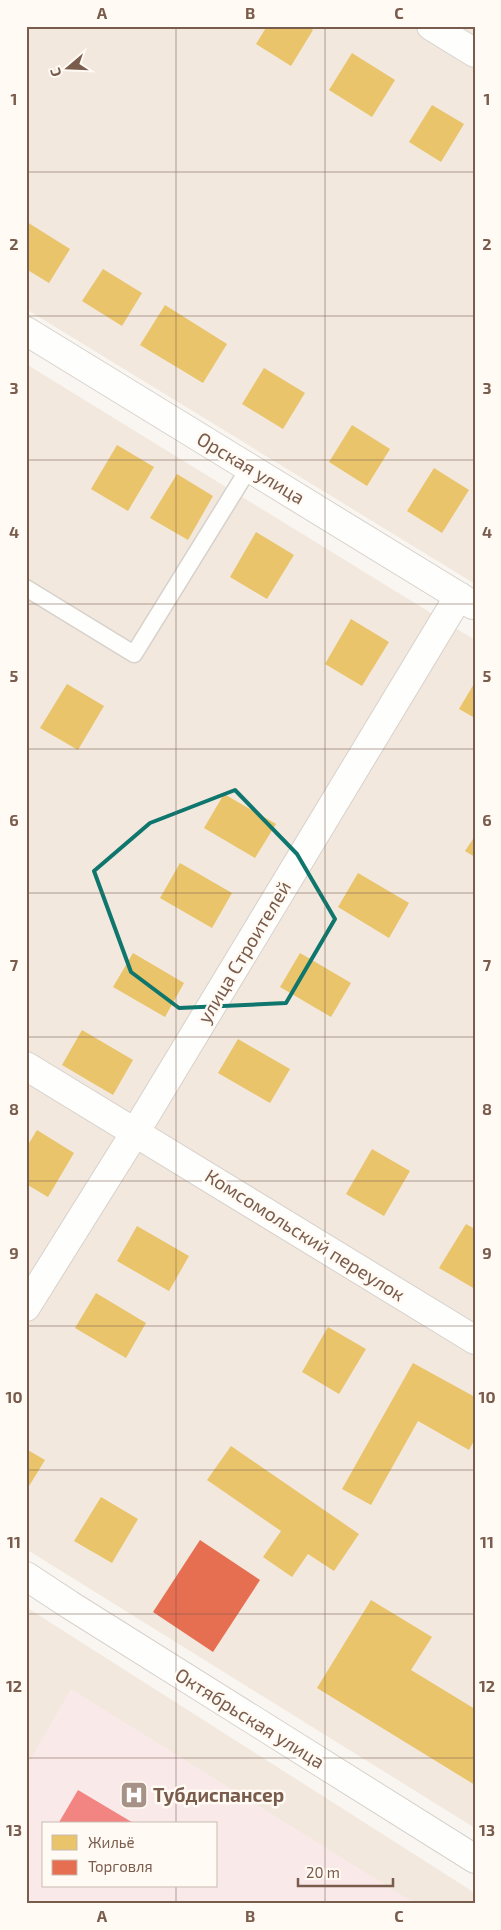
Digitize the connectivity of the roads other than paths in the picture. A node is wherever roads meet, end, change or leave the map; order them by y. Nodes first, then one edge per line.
1 (431, 26) edge
2 (475, 54) edge
3 (26, 331) edge
4 (249, 468) junction
5 (26, 588) edge
6 (467, 601) edge
7 (26, 1066) edge
8 (136, 1131) junction
9 (26, 1307) edge
10 (475, 1340) edge
11 (26, 1576) edge
12 (475, 1858) edge

1 - 2 street
3 - 4 street, Орская улица
4 - 5 lane
4 - 6 street, Орская улица
6 - 8 street, улица Строителей
7 - 8 street, Комсомольский переулок
8 - 9 street, улица Строителей
8 - 10 street, Комсомольский переулок
11 - 12 street, Октябрьская улица

